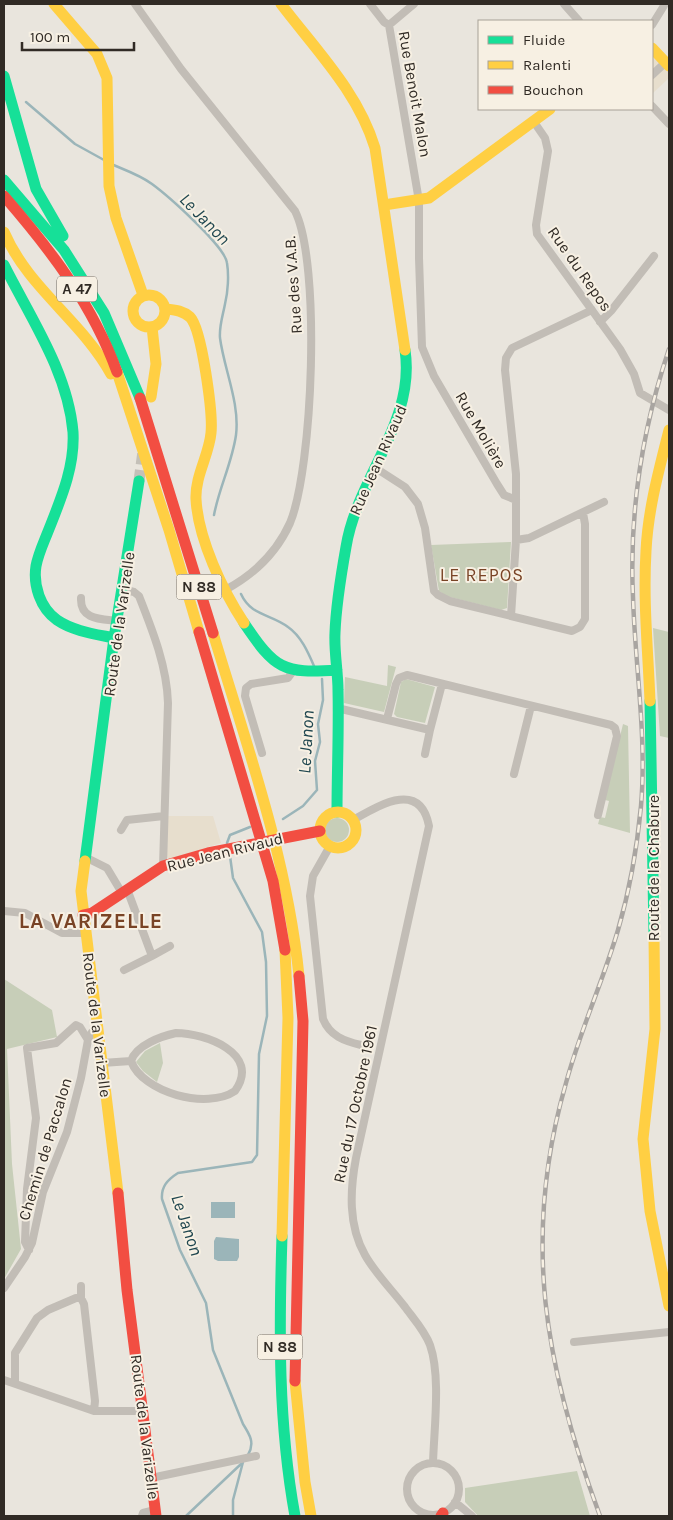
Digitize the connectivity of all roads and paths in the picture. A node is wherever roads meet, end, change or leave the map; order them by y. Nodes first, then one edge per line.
1 (54, 4) edge
2 (136, 4) edge
3 (281, 4) edge
4 (370, 4) edge
5 (414, 4) edge
6 (564, 4) edge
7 (667, 5) edge
8 (578, 20) edge
9 (653, 24) edge
10 (389, 25) junction
11 (653, 49) edge
12 (668, 64) edge
13 (653, 74) edge
14 (4, 76) edge
15 (653, 107) edge
16 (549, 110) edge
17 (534, 122) junction
18 (669, 124) edge
19 (4, 180) edge
20 (4, 196) edge
21 (420, 201) junction
22 (384, 205) junction
23 (4, 232) edge
24 (654, 256) dead end
25 (4, 265) edge
26 (143, 295) junction
27 (165, 309) junction
28 (592, 310) junction
29 (104, 313) junction
30 (600, 322) junction
31 (152, 327) junction
32 (126, 396) junction
33 (151, 397) dead end
34 (668, 409) edge
35 (669, 430) edge
36 (374, 467) junction
37 (139, 482) tunnel mouth
38 (516, 500) junction
39 (604, 502) dead end
40 (583, 513) junction
41 (516, 540) junction
42 (122, 589) junction
43 (225, 590) junction
44 (81, 598) dead end
45 (511, 616) junction
46 (117, 621) junction
47 (114, 638) junction
48 (337, 670) junction
49 (293, 671) junction
50 (442, 684) junction
51 (531, 706) junction
52 (337, 708) junction
53 (387, 719) junction
54 (430, 730) junction
55 (262, 753) dead end
56 (425, 754) dead end
57 (514, 774) dead end
58 (336, 812) junction
59 (598, 815) dead end
60 (164, 816) junction
61 (353, 820) junction
62 (121, 830) dead end
63 (320, 831) junction
64 (330, 846) junction
65 (85, 856) junction
66 (164, 866) junction
67 (123, 889) junction
68 (4, 910) edge
69 (83, 915) junction
70 (85, 933) junction
71 (170, 946) dead end
72 (152, 956) junction
73 (124, 970) dead end
74 (98, 1030) junction
75 (88, 1040) junction
76 (361, 1045) dead end
77 (131, 1061) junction
78 (102, 1063) junction
79 (29, 1250) junction
80 (81, 1286) dead end
81 (4, 1288) edge
82 (81, 1298) junction
83 (669, 1306) edge
84 (669, 1332) edge
85 (574, 1342) dead end
86 (4, 1380) edge
87 (15, 1383) junction
88 (142, 1410) junction
89 (94, 1411) junction
90 (254, 1456) dead end
91 (433, 1463) junction
92 (151, 1478) junction
93 (455, 1502) junction
94 (156, 1513) edge
95 (442, 1515) edge
96 (142, 1516) edge
97 (295, 1516) edge
98 (311, 1516) edge
99 (472, 1516) edge

1 - 26 main road
2 - 43 street, Rue des V.A.B.
3 - 22 main road, Rue Jean Rivaud
4 - 10 street
5 - 10 street, Rue Benoit Malon
6 - 8 street
7 - 9 street
10 - 21 street, Rue Benoit Malon
11 - 12 main road
12 - 13 street
14 - 29 main road, N 88
15 - 18 street
16 - 17 main road
17 - 21 main road
17 - 28 street, Rue du Repos
19 - 29 main road, A 47
20 - 32 main road, A 47
21 - 22 main road
21 - 38 street, Rue Molière
22 - 36 main road, Rue Jean Rivaud
23 - 32 main road
24 - 30 street
25 - 47 main road
26 - 27 main road
26 - 31 main road
27 - 31 main road
27 - 43 main road
28 - 30 street, Rue du Repos
28 - 38 street
29 - 98 main road, N 88
30 - 34 street, Rue du Repos
31 - 33 main road
32 - 97 main road, N 88
35 - 83 main road, Route de la Chabure
36 - 45 street
36 - 48 main road, Rue Jean Rivaud
37 - 42 main road, Route de la Varizelle
38 - 41 street
39 - 40 street
40 - 41 street
40 - 45 street
41 - 45 street
42 - 46 main road, Route de la Varizelle
42 - 60 street
43 - 49 main road
44 - 46 street
46 - 47 main road, Route de la Varizelle
47 - 65 main road, Route de la Varizelle
48 - 49 main road
48 - 52 main road, Rue Jean Rivaud
49 - 55 street
50 - 51 street
50 - 53 street
50 - 54 street
51 - 57 street
51 - 59 street
52 - 53 street
52 - 58 main road, Rue Jean Rivaud
53 - 54 street
54 - 56 street
58 - 61 main road
58 - 63 main road
60 - 62 street
60 - 66 street
61 - 64 main road
61 - 91 street, Rue du 17 Octobre 1961
63 - 64 main road
63 - 66 main road, Rue Jean Rivaud
64 - 76 street
65 - 67 street
65 - 69 main road, Route de la Varizelle
66 - 67 main road, Rue Jean Rivaud
67 - 69 main road, Rue Jean Rivaud
67 - 72 street
68 - 70 street
69 - 70 main road, Route de la Varizelle
70 - 74 main road, Route de la Varizelle
71 - 72 street
72 - 73 street
74 - 75 street
74 - 78 main road, Route de la Varizelle
75 - 79 street, Chemin de Paccalon
75 - 79 street
77 - 77 street
77 - 78 street
78 - 88 main road, Route de la Varizelle
79 - 81 street, Chemin de Paccalon
80 - 82 street
82 - 87 street
82 - 89 street
84 - 85 street
86 - 87 street
87 - 89 street
88 - 89 street
88 - 92 main road, Route de la Varizelle
90 - 92 street
91 - 93 street
91 - 95 street
92 - 94 main road, Route de la Varizelle
93 - 95 street
93 - 99 street
94 - 96 street

